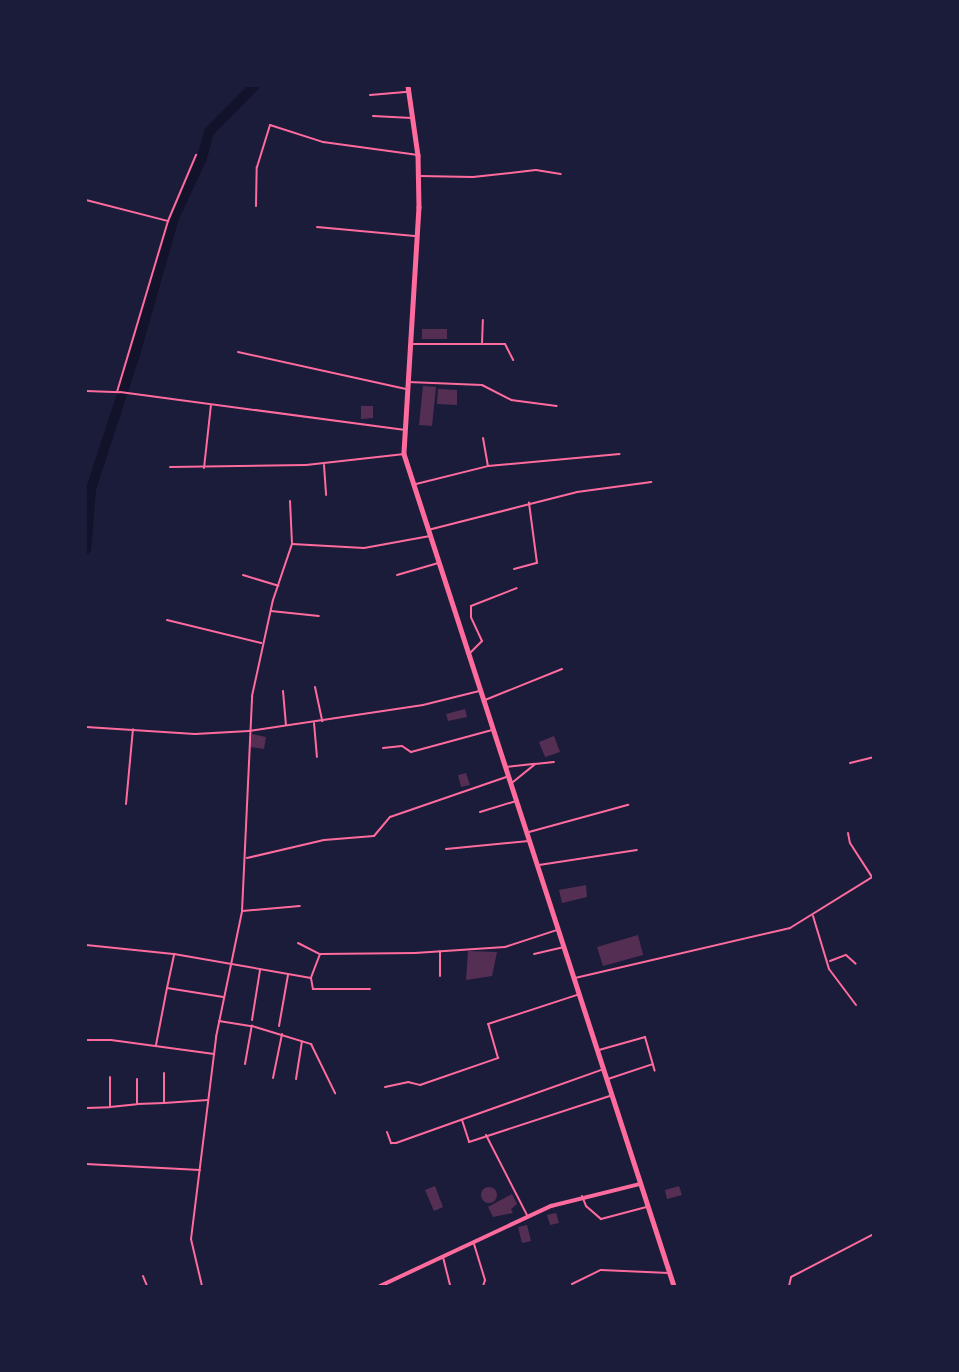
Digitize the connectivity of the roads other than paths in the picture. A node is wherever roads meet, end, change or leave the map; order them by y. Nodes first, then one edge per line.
1 (408, 89) edge
2 (370, 95) dead end
3 (373, 116) dead end
4 (412, 118) junction
5 (196, 155) dead end
6 (418, 156) junction
7 (561, 174) dead end
8 (419, 176) junction
9 (86, 200) edge
10 (256, 206) dead end
11 (168, 221) junction
12 (318, 227) dead end
13 (418, 236) junction
14 (483, 320) dead end
15 (410, 344) junction
16 (482, 344) junction
17 (238, 352) dead end
18 (513, 360) dead end
19 (407, 382) junction
20 (406, 389) junction
21 (86, 391) edge
22 (118, 392) junction
23 (211, 405) junction
24 (557, 406) dead end
25 (403, 430) junction
26 (483, 438) dead end
27 (404, 454) junction
28 (619, 454) dead end
29 (324, 464) junction
30 (488, 466) junction
31 (170, 467) dead end
32 (204, 468) junction
33 (651, 482) dead end
34 (413, 485) junction
35 (326, 495) dead end
36 (290, 501) dead end
37 (529, 503) junction
38 (429, 533) junction
39 (292, 544) junction
40 (438, 563) junction
41 (514, 569) dead end
42 (243, 575) dead end
43 (397, 575) dead end
44 (278, 586) junction
45 (517, 588) dead end
46 (271, 610) junction
47 (319, 616) dead end
48 (167, 620) dead end
49 (261, 643) junction
50 (467, 655) junction
51 (562, 669) dead end
52 (315, 687) dead end
53 (283, 691) dead end
54 (479, 691) junction
55 (483, 702) junction
56 (322, 721) junction
57 (314, 723) junction
58 (286, 725) junction
59 (86, 727) edge
60 (133, 729) junction
61 (492, 730) junction
62 (249, 731) junction
63 (382, 748) dead end
64 (317, 757) dead end
65 (873, 757) edge
66 (554, 762) dead end
67 (850, 763) dead end
68 (535, 764) junction
69 (505, 767) junction
70 (509, 776) junction
71 (512, 783) junction
72 (518, 801) junction
73 (126, 804) dead end
74 (628, 805) dead end
75 (480, 812) dead end
76 (529, 832) junction
77 (848, 833) dead end
78 (532, 841) junction
79 (446, 849) dead end
80 (636, 850) dead end
81 (247, 858) junction
82 (539, 865) junction
83 (873, 876) edge
84 (300, 906) dead end
85 (242, 911) junction
86 (813, 916) junction
87 (560, 929) junction
88 (298, 943) dead end
89 (86, 945) edge
90 (565, 947) junction
91 (440, 951) junction
92 (174, 954) junction
93 (320, 954) junction
94 (534, 954) dead end
95 (830, 961) junction
96 (230, 964) junction
97 (856, 964) dead end
98 (260, 970) junction
99 (288, 975) junction
100 (440, 976) dead end
101 (311, 978) junction
102 (575, 978) junction
103 (167, 988) junction
104 (370, 989) dead end
105 (581, 994) junction
106 (223, 997) junction
107 (856, 1005) dead end
108 (252, 1020) dead end
109 (219, 1021) junction
110 (252, 1026) junction
111 (279, 1026) dead end
112 (282, 1034) junction
113 (86, 1041) edge
114 (302, 1041) junction
115 (156, 1046) junction
116 (599, 1050) junction
117 (214, 1054) junction
118 (245, 1064) dead end
119 (653, 1064) junction
120 (604, 1069) junction
121 (655, 1071) dead end
122 (164, 1073) dead end
123 (110, 1077) dead end
124 (273, 1078) dead end
125 (608, 1078) junction
126 (137, 1079) dead end
127 (296, 1079) dead end
128 (385, 1087) dead end
129 (335, 1093) dead end
130 (613, 1095) junction
131 (208, 1100) junction
132 (164, 1103) junction
133 (137, 1104) junction
134 (110, 1107) junction
135 (86, 1108) edge
136 (461, 1119) junction
137 (387, 1132) dead end
138 (486, 1135) junction
139 (86, 1164) edge
140 (200, 1170) junction
141 (640, 1184) junction
142 (582, 1196) junction
143 (646, 1206) junction
144 (528, 1217) junction
145 (873, 1234) edge
146 (474, 1244) junction
147 (443, 1257) junction
148 (669, 1273) junction
149 (143, 1276) dead end
150 (572, 1284) dead end
151 (147, 1287) edge
152 (202, 1287) edge
153 (380, 1287) edge
154 (450, 1287) edge
155 (483, 1287) edge
156 (674, 1287) edge
157 (789, 1287) edge

1 - 2 street
1 - 4 highway
3 - 4 street
4 - 6 highway
5 - 11 street
6 - 8 highway
6 - 10 street
7 - 8 street
8 - 13 highway
9 - 11 street
11 - 22 street
12 - 13 street
13 - 15 highway
14 - 16 street
15 - 16 street
15 - 19 highway
16 - 18 street
17 - 20 street
19 - 20 highway
19 - 24 street
20 - 25 highway
21 - 22 street
22 - 23 street
23 - 25 street
23 - 32 street
25 - 27 highway
26 - 30 street
27 - 29 street
27 - 34 highway
28 - 30 street
29 - 32 street
29 - 35 street
30 - 34 street
31 - 32 street
33 - 37 street
34 - 38 highway
36 - 39 street
37 - 38 street
37 - 41 street
38 - 39 street
38 - 40 highway
39 - 44 street
40 - 43 street
40 - 50 highway
42 - 44 street
44 - 46 street
45 - 50 street
46 - 47 street
46 - 49 street
48 - 49 street
49 - 62 street
50 - 54 highway
51 - 55 street
52 - 56 street
53 - 58 street
54 - 55 highway
54 - 56 street
55 - 61 highway
56 - 57 street
57 - 58 street
57 - 64 street
58 - 62 street
59 - 60 street
60 - 62 street
60 - 73 street
61 - 63 street
61 - 69 highway
62 - 81 street
65 - 67 street
66 - 68 street
68 - 69 street
68 - 71 street
69 - 70 highway
70 - 71 highway
70 - 81 street
71 - 72 highway
72 - 75 street
72 - 76 highway
74 - 76 street
76 - 78 highway
77 - 83 street
78 - 79 street
78 - 82 highway
80 - 82 street
81 - 85 street
82 - 87 highway
83 - 86 street
84 - 85 street
85 - 96 street
86 - 95 street
86 - 102 street
87 - 90 highway
87 - 91 street
88 - 93 street
89 - 92 street
90 - 94 street
90 - 102 highway
91 - 93 street
91 - 100 street
92 - 96 street
92 - 103 street
93 - 101 street
95 - 97 street
95 - 107 street
96 - 98 street
96 - 106 street
98 - 99 street
98 - 108 street
99 - 101 street
99 - 111 street
101 - 104 street
102 - 105 highway
103 - 106 street
103 - 115 street
105 - 116 highway
105 - 128 street
106 - 109 street
109 - 110 street
109 - 117 street
110 - 112 street
110 - 118 street
112 - 114 street
112 - 124 street
113 - 115 street
114 - 127 street
114 - 129 street
115 - 117 street
116 - 119 street
116 - 120 highway
117 - 131 street
119 - 121 street
119 - 125 street
120 - 125 highway
120 - 136 street
122 - 132 street
123 - 134 street
125 - 130 highway
126 - 133 street
130 - 138 street
130 - 141 highway
131 - 132 street
131 - 140 street
132 - 133 street
133 - 134 street
134 - 135 street
136 - 137 street
136 - 138 street
138 - 144 street
139 - 140 street
140 - 152 street
141 - 142 main road
141 - 143 highway
142 - 143 street
142 - 144 main road
143 - 148 highway
144 - 146 main road
145 - 157 street
146 - 147 main road
146 - 155 street
147 - 153 main road
147 - 154 street
148 - 150 street
148 - 156 highway
149 - 151 street

